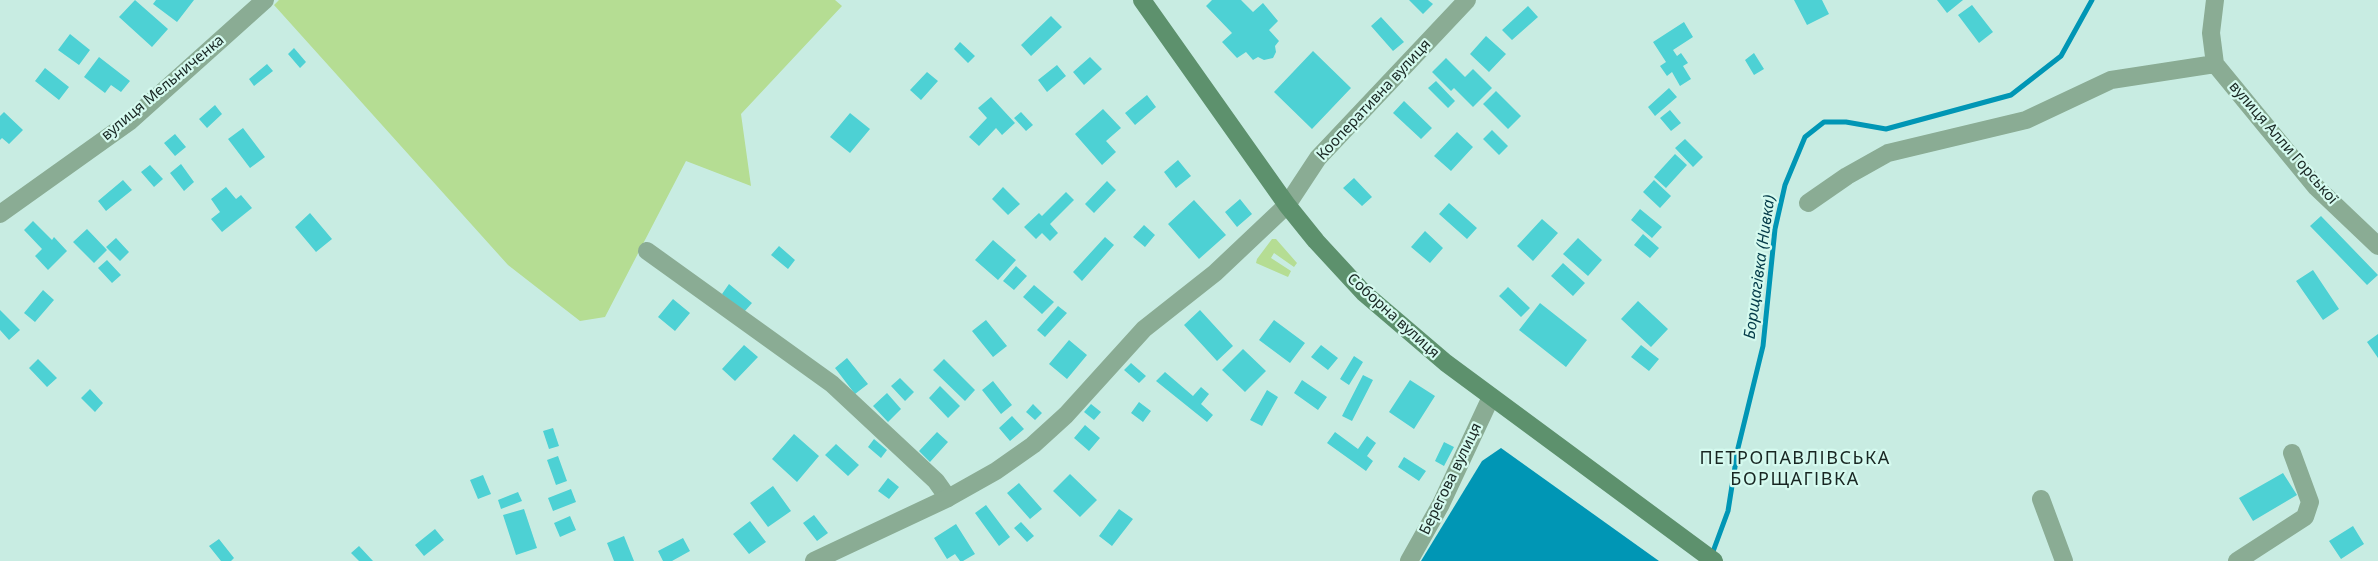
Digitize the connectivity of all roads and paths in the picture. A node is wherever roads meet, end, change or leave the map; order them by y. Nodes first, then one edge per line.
1 (265, 0) edge
2 (1467, 0) edge
3 (2215, 0) edge
4 (1148, 2) edge
5 (2215, 64) junction
6 (1808, 203) dead end
7 (1287, 205) junction
8 (0, 214) edge
9 (2378, 246) edge
10 (647, 251) dead end
11 (1491, 397) junction
12 (2292, 453) dead end
13 (948, 498) junction
14 (2041, 499) dead end
15 (814, 561) edge
16 (1409, 561) edge
17 (1714, 561) edge
18 (2064, 561) edge
19 (2237, 561) edge

1 - 8 street, вулиця Мельниченка
2 - 7 street, Кооперативна вулиця
3 - 5 street
4 - 7 main road, Соборна вулиця
5 - 6 street
5 - 9 street, вулиця Алли Горської
7 - 11 main road, Соборна вулиця
7 - 13 street, Кооперативна вулиця
10 - 13 street
11 - 16 street, Берегова вулиця
11 - 17 main road, Соборна вулиця
12 - 19 street
13 - 15 street, Кооперативна вулиця
14 - 18 street

